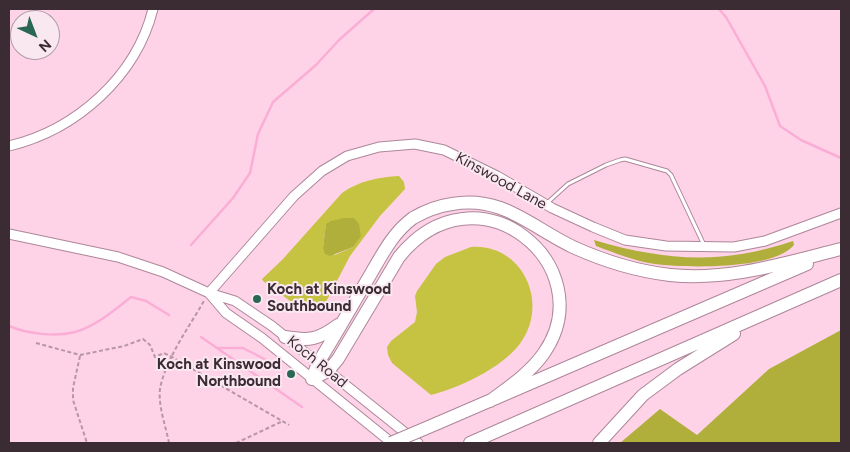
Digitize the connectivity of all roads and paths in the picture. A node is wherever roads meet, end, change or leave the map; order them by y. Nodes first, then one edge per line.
1 (153, 9) edge
2 (9, 146) edge
3 (545, 204) junction
4 (841, 213) edge
5 (9, 234) edge
6 (705, 248) junction
7 (841, 249) edge
8 (841, 280) edge
9 (209, 293) junction
10 (772, 310) junction
11 (342, 322) junction
12 (285, 337) junction
13 (36, 343) dead end
14 (80, 355) junction
15 (172, 357) junction
16 (323, 367) junction
17 (312, 379) junction
18 (490, 401) junction
19 (283, 422) junction
20 (289, 425) dead end
21 (87, 443) edge
22 (169, 443) edge
23 (236, 443) edge
24 (391, 443) edge
25 (418, 443) edge
26 (470, 443) edge
27 (599, 443) edge

1 - 2 street
3 - 6 street, Kinswood Lane
3 - 6 lane
3 - 9 street, Kinswood Lane
4 - 6 street, Kinswood Lane
5 - 9 street, Koch Road
7 - 11 highway
7 - 18 highway
8 - 10 highway
9 - 12 street, Koch Road
9 - 15 path
9 - 17 street, Koch Road
10 - 26 highway
10 - 27 highway
11 - 12 highway
11 - 16 highway
12 - 16 street, Koch Road
13 - 14 path
14 - 15 path
14 - 21 path
15 - 19 path
15 - 22 path
16 - 17 highway
16 - 18 highway
16 - 25 street, Koch Road
17 - 24 street, Koch Road
18 - 24 highway, bridge
19 - 20 path
19 - 23 path

